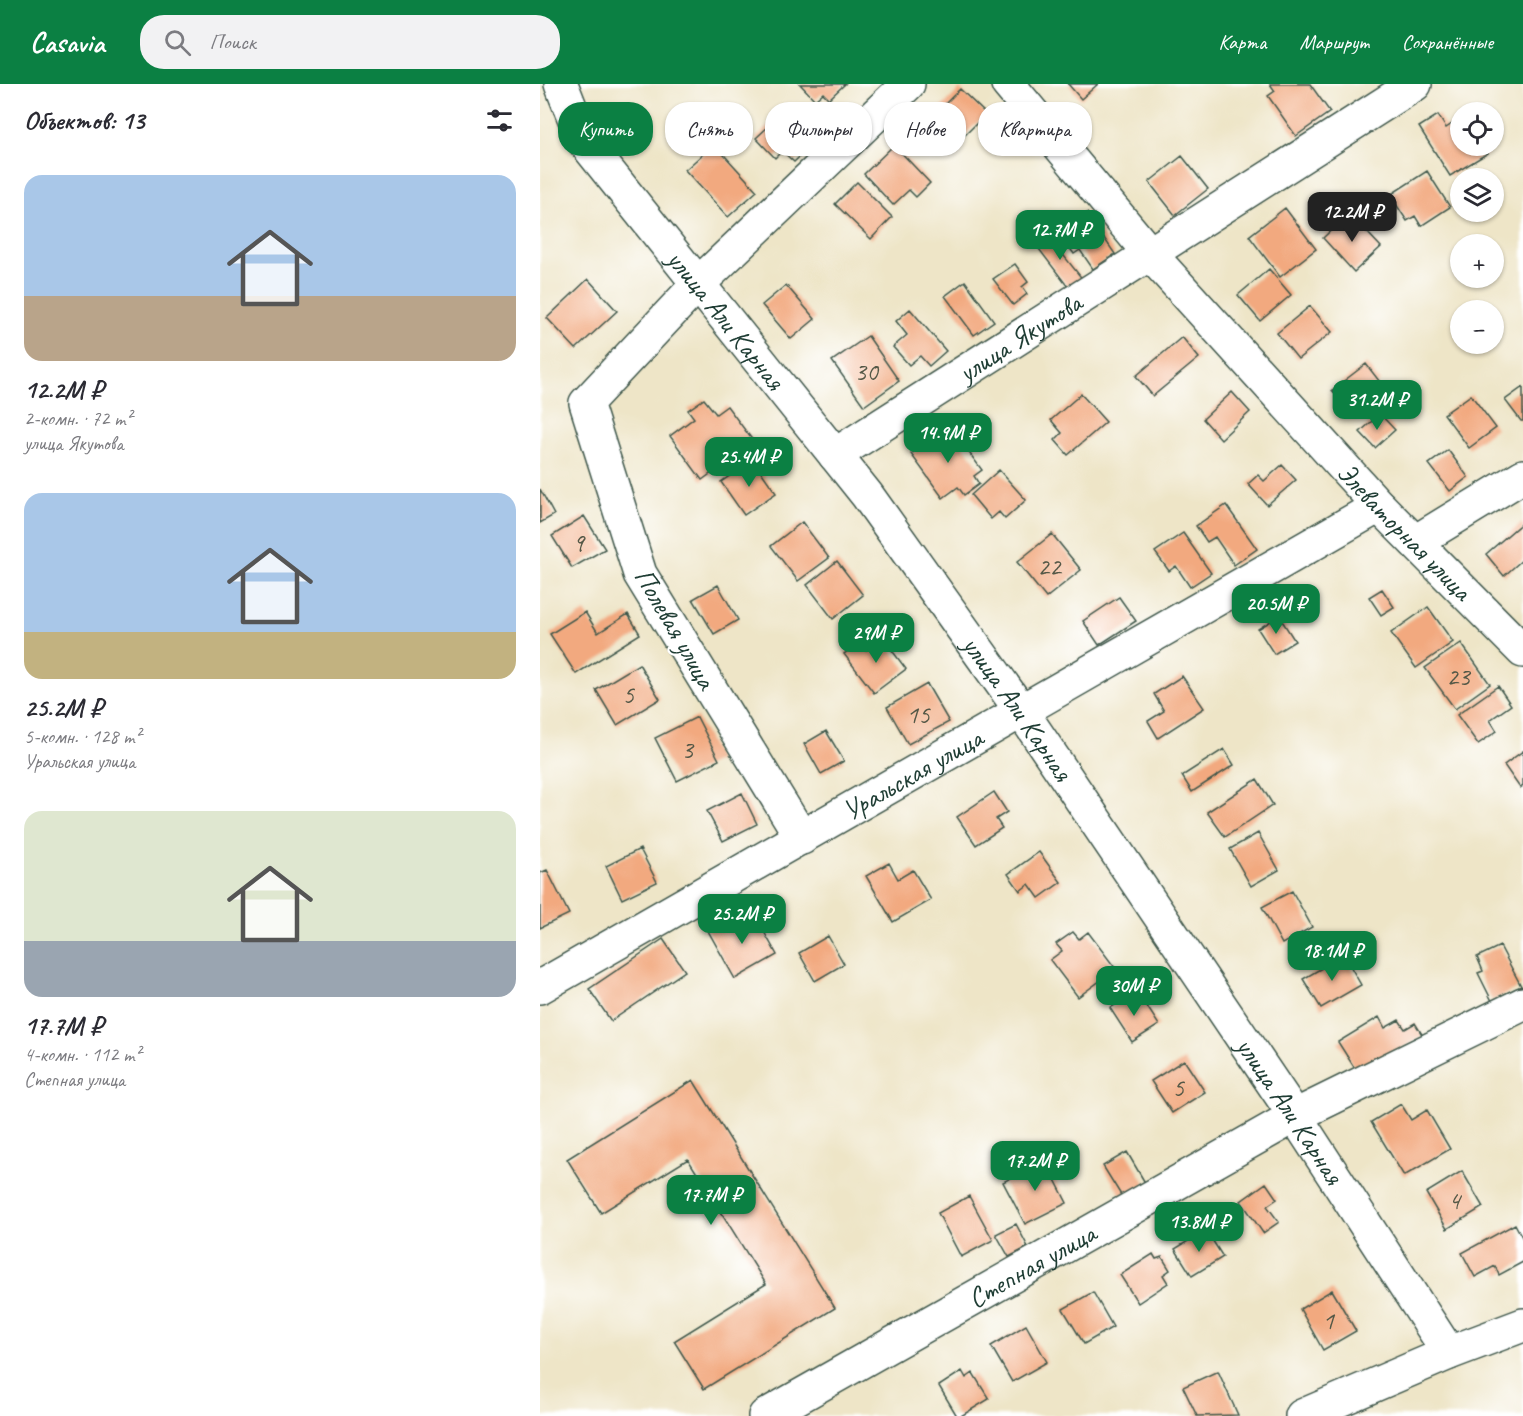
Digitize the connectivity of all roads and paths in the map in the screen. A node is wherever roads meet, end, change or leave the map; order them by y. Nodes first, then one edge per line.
1 (561, 84) edge
2 (908, 84) edge
3 (1008, 84) edge
4 (1415, 84) edge
5 (1150, 254) junction
6 (698, 284) junction
7 (835, 455) junction
8 (1523, 476) edge
9 (1379, 506) junction
10 (1415, 542) junction
11 (1523, 651) edge
12 (1022, 712) junction
13 (802, 838) junction
14 (540, 987) edge
15 (1523, 1004) edge
16 (1295, 1116) junction
17 (1523, 1325) edge
18 (1449, 1353) junction
19 (765, 1416) edge
20 (1302, 1416) edge

1 - 6 street, улица Али Карная
2 - 6 street
3 - 5 street, Элеваторная улица
4 - 5 street, улица Якутова
5 - 7 street, улица Якутова
5 - 9 street, Элеваторная улица
6 - 7 street, улица Али Карная
6 - 13 street, Полевая улица
7 - 12 street, улица Али Карная
8 - 10 street
9 - 10 street, Элеваторная улица
9 - 12 street, Уральская улица
10 - 11 street, Элеваторная улица
12 - 13 street, Уральская улица
12 - 16 street, улица Али Карная
13 - 14 street, Уральская улица
15 - 16 street, Степная улица
16 - 18 street, улица Али Карная
16 - 19 street, Степная улица
17 - 18 street
18 - 20 street

